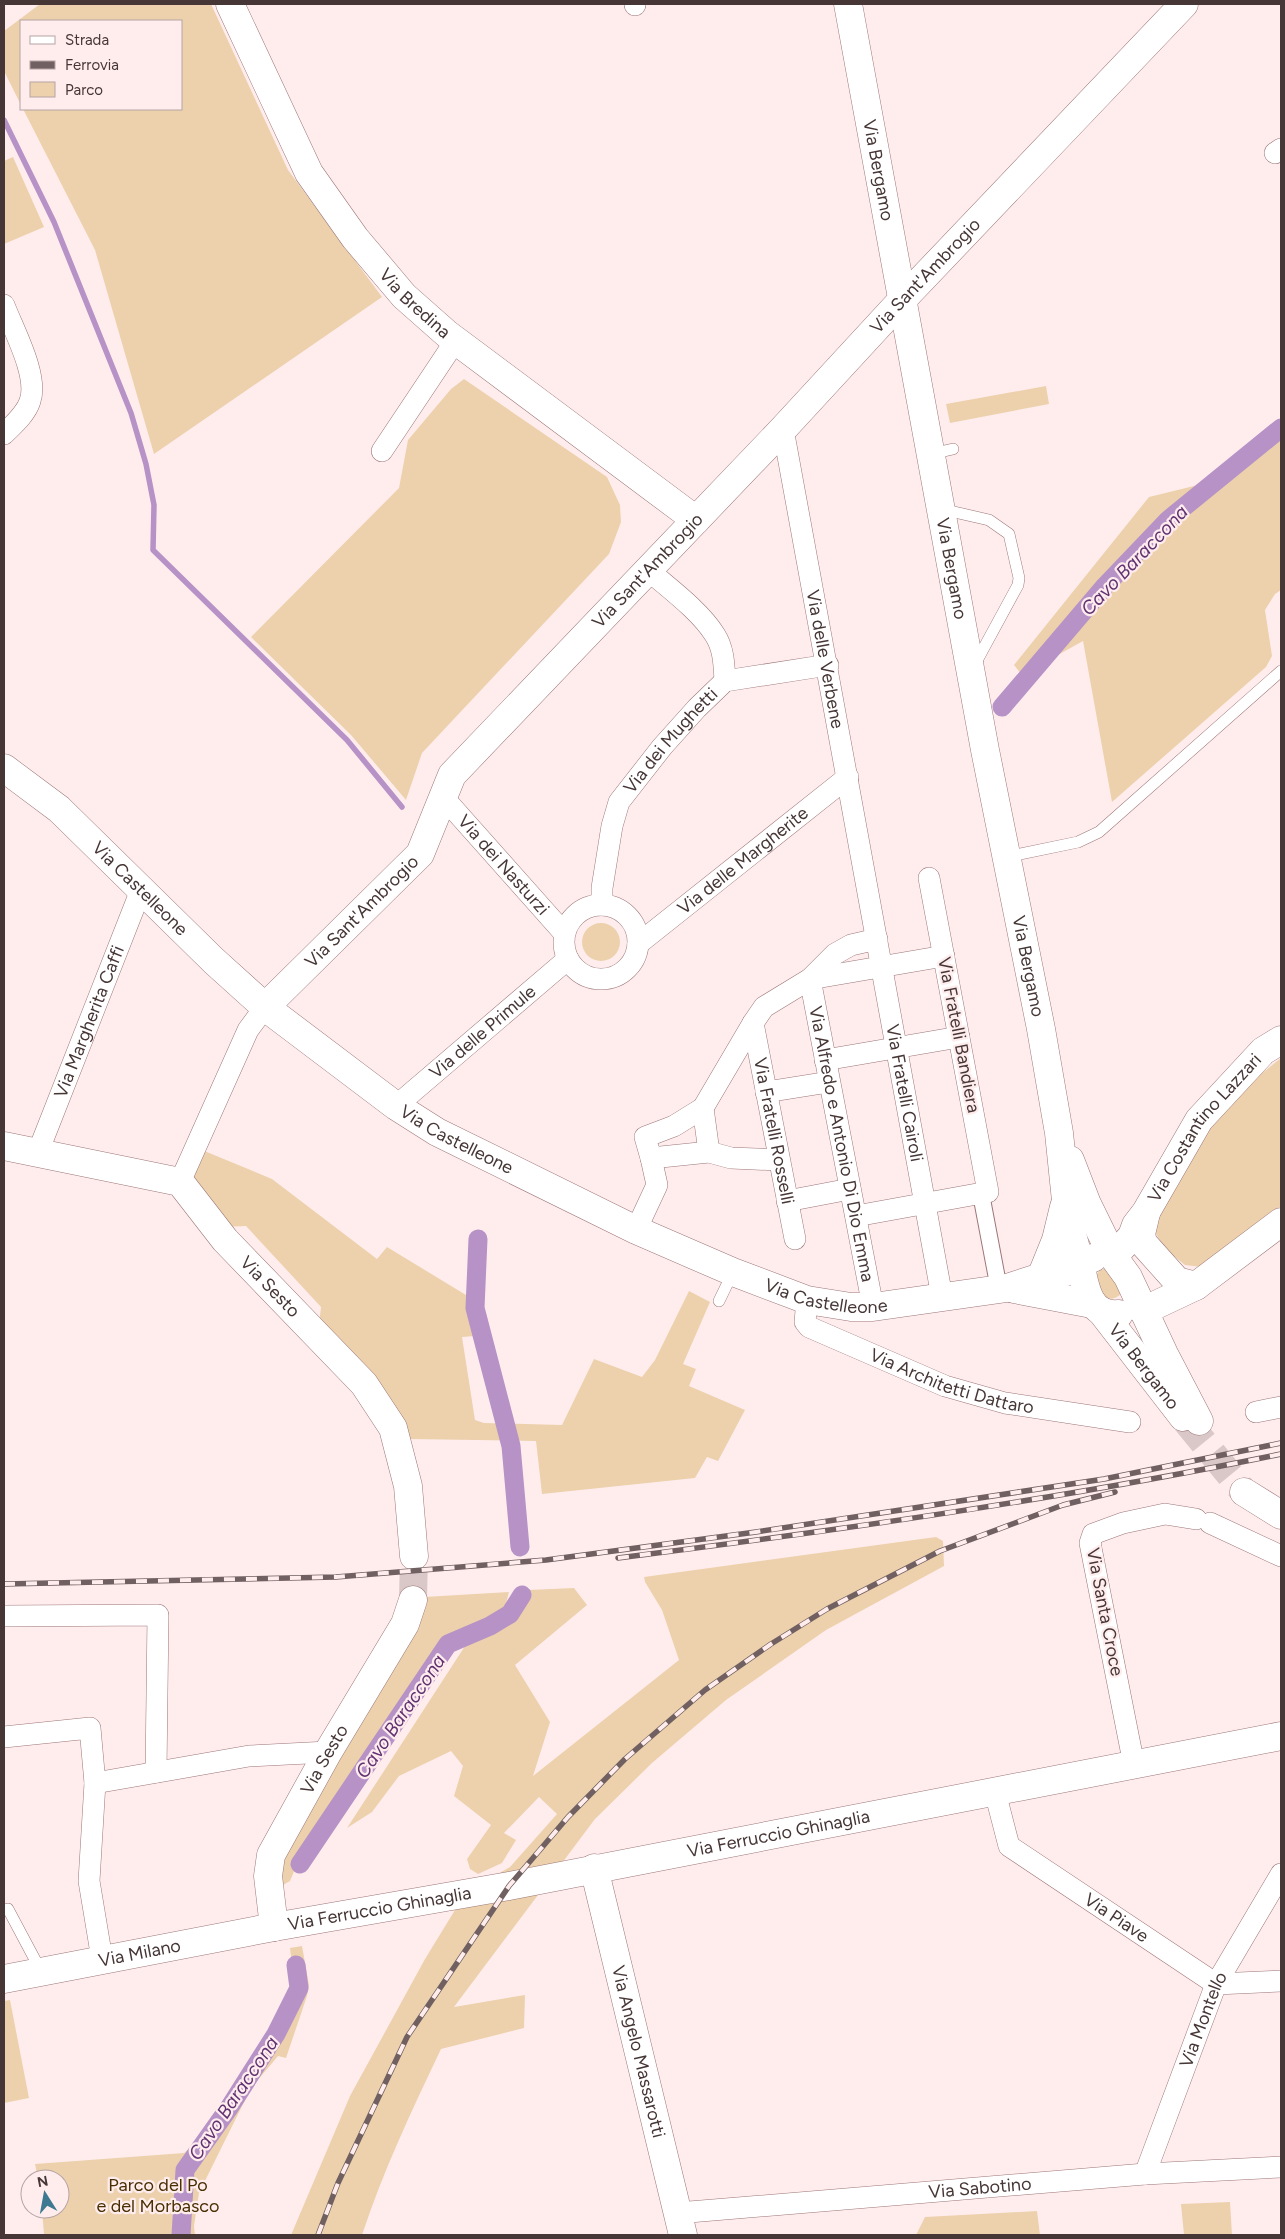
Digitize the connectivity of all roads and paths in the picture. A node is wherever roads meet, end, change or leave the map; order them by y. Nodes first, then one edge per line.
1 (230, 4) edge
2 (848, 4) edge
3 (1184, 4) edge
4 (902, 300) junction
5 (4, 305) edge
6 (456, 340) junction
7 (783, 429) junction
8 (4, 434) edge
9 (382, 451) dead end
10 (941, 509) junction
11 (696, 520) junction
12 (648, 570) junction
13 (828, 665) junction
14 (1281, 671) edge
15 (971, 673) junction
16 (725, 680) junction
17 (4, 768) edge
18 (848, 777) junction
19 (443, 797) junction
20 (1006, 857) junction
21 (930, 878) dead end
22 (141, 890) junction
23 (868, 890) joint
24 (602, 905) junction
25 (564, 933) junction
26 (877, 939) junction
27 (638, 944) junction
28 (944, 956) junction
29 (568, 959) junction
30 (882, 967) junction
31 (810, 979) junction
32 (265, 1007) junction
33 (753, 1022) junction
34 (959, 1037) junction
35 (1281, 1040) edge
36 (897, 1048) junction
37 (825, 1060) junction
38 (829, 1082) junction
39 (766, 1092) junction
40 (396, 1106) junction
41 (703, 1108) junction
42 (1059, 1133) junction
43 (4, 1146) edge
44 (38, 1152) junction
45 (709, 1152) junction
46 (651, 1158) junction
47 (779, 1160) junction
48 (180, 1182) junction
49 (850, 1189) junction
50 (984, 1193) junction
51 (787, 1201) junction
52 (925, 1203) junction
53 (1065, 1204) junction
54 (856, 1216) junction
55 (1141, 1218) junction
56 (1096, 1222) junction
57 (1281, 1222) edge
58 (636, 1230) junction
59 (795, 1239) dead end
60 (1113, 1256) junction
61 (1082, 1267) junction
62 (733, 1272) junction
63 (1041, 1277) junction
64 (1196, 1286) junction
65 (1003, 1288) junction
66 (942, 1297) junction
67 (807, 1300) junction
68 (1138, 1300) junction
69 (719, 1301) dead end
70 (874, 1307) junction
71 (1099, 1309) junction
72 (1281, 1407) edge
73 (1256, 1412) dead end
74 (1130, 1422) dead end
75 (1244, 1492) tunnel mouth
76 (1281, 1514) edge
77 (414, 1556) tunnel mouth
78 (1281, 1556) edge
79 (413, 1600) tunnel mouth
80 (4, 1616) edge
81 (1281, 1736) edge
82 (4, 1737) edge
83 (328, 1752) junction
84 (1134, 1765) junction
85 (156, 1772) junction
86 (95, 1783) junction
87 (995, 1792) junction
88 (594, 1868) junction
89 (1281, 1874) edge
90 (4, 1910) edge
91 (274, 1927) junction
92 (102, 1959) junction
93 (41, 1971) junction
94 (4, 1979) edge
95 (1281, 1981) edge
96 (1216, 1984) junction
97 (1281, 2167) edge
98 (1145, 2174) junction
99 (680, 2224) edge

1 - 6 main road, Via Bredina
2 - 4 main road, Via Bergamo
3 - 4 main road, Via Sant'Ambrogio
4 - 7 main road, Via Sant'Ambrogio
4 - 10 main road, Via Bergamo
5 - 8 street
6 - 9 street
6 - 11 main road, Via Bredina
7 - 11 main road, Via Sant'Ambrogio
7 - 13 street, Via delle Verbene
10 - 15 main road, Via Bergamo
10 - 15 lane
11 - 12 main road, Via Sant'Ambrogio
12 - 16 street
12 - 19 main road, Via Sant'Ambrogio
13 - 16 street, Via dei Mughetti
13 - 18 street, Via delle Verbene
14 - 20 lane
15 - 20 main road, Via Bergamo
16 - 24 street, Via dei Mughetti
17 - 22 main road, Via Castelleone
18 - 23 street, Via delle Verbene
18 - 27 street, Via delle Margherite
19 - 25 street, Via dei Nasturzi
19 - 32 main road, Via Sant'Ambrogio
20 - 42 main road, Via Bergamo
21 - 28 street, Via Fratelli Bandiera
22 - 32 main road, Via Castelleone
22 - 44 street, Via Margherita Caffi
23 - 26 street, Via Fratelli Cairoli
24 - 25 street
24 - 27 street
25 - 29 street
26 - 30 street, Via Fratelli Cairoli
26 - 31 street
27 - 29 street
28 - 30 street
28 - 34 street, Via Fratelli Bandiera
29 - 40 street, Via delle Primule
30 - 31 street
30 - 36 street, Via Fratelli Cairoli
31 - 33 street
31 - 37 street, Via Alfredo e Antonio Di Dio Emma
32 - 40 main road, Via Castelleone
32 - 48 street, Via Sant'Ambrogio
33 - 39 street, Via Fratelli Rosselli
33 - 41 street
34 - 36 street
34 - 50 street, Via Fratelli Bandiera
35 - 55 main road, Via Costantino Lazzari
36 - 37 street
36 - 52 street, Via Fratelli Cairoli
37 - 38 street, Via Alfredo e Antonio Di Dio Emma
38 - 39 street
38 - 49 street, Via Alfredo e Antonio Di Dio Emma
39 - 47 street, Via Fratelli Rosselli
40 - 58 main road, Via Castelleone
41 - 45 street
41 - 46 street
42 - 53 main road, Via Bergamo
42 - 56 main road, Via Bergamo
43 - 44 main road
44 - 48 main road
45 - 46 street
45 - 47 street
46 - 58 street
47 - 51 street, Via Fratelli Rosselli
48 - 77 main road, Via Sesto
49 - 51 street
49 - 54 street, Via Alfredo e Antonio Di Dio Emma
50 - 52 street
50 - 65 street
51 - 59 street, Via Fratelli Rosselli
52 - 54 street
52 - 66 street, Via Fratelli Cairoli
53 - 61 main road, Via Bergamo
53 - 63 main road, Via Bergamo
54 - 70 street, Via Alfredo e Antonio Di Dio Emma
55 - 56 main road
55 - 60 main road, Via Costantino Lazzari
55 - 64 main road
56 - 60 main road, Via Bergamo
57 - 64 main road
58 - 62 main road, Via Castelleone
60 - 61 main road
60 - 68 main road
61 - 63 main road, Via Castelleone
61 - 71 main road
62 - 67 main road, Via Castelleone
62 - 69 lane
63 - 65 main road, Via Castelleone
64 - 68 main road
65 - 66 main road, Via Castelleone
65 - 71 main road, Via Castelleone
66 - 70 main road, Via Castelleone
67 - 70 main road, Via Castelleone
67 - 74 street, Via Architetti Dattaro
68 - 71 main road
68 - 71 main road, Via Bergamo
72 - 73 street
75 - 76 main road
78 - 84 street, Via Santa Croce
79 - 83 main road, Via Sesto
80 - 85 street
81 - 84 main road, Via Ferruccio Ghinaglia
82 - 86 street
83 - 85 street
83 - 91 main road, Via Sesto
84 - 87 main road, Via Ferruccio Ghinaglia
85 - 86 street
86 - 92 street
87 - 88 main road, Via Ferruccio Ghinaglia
87 - 96 street, Via Piave
88 - 91 main road, Via Ferruccio Ghinaglia
88 - 99 main road, Via Angelo Massarotti
89 - 96 street, Via Montello
90 - 93 lane
91 - 92 main road, Via Milano
92 - 93 main road, Via Milano
93 - 94 main road, Via Milano
95 - 96 street
96 - 98 street, Via Montello
97 - 98 street, Via Sabotino
98 - 99 street, Via Sabotino

